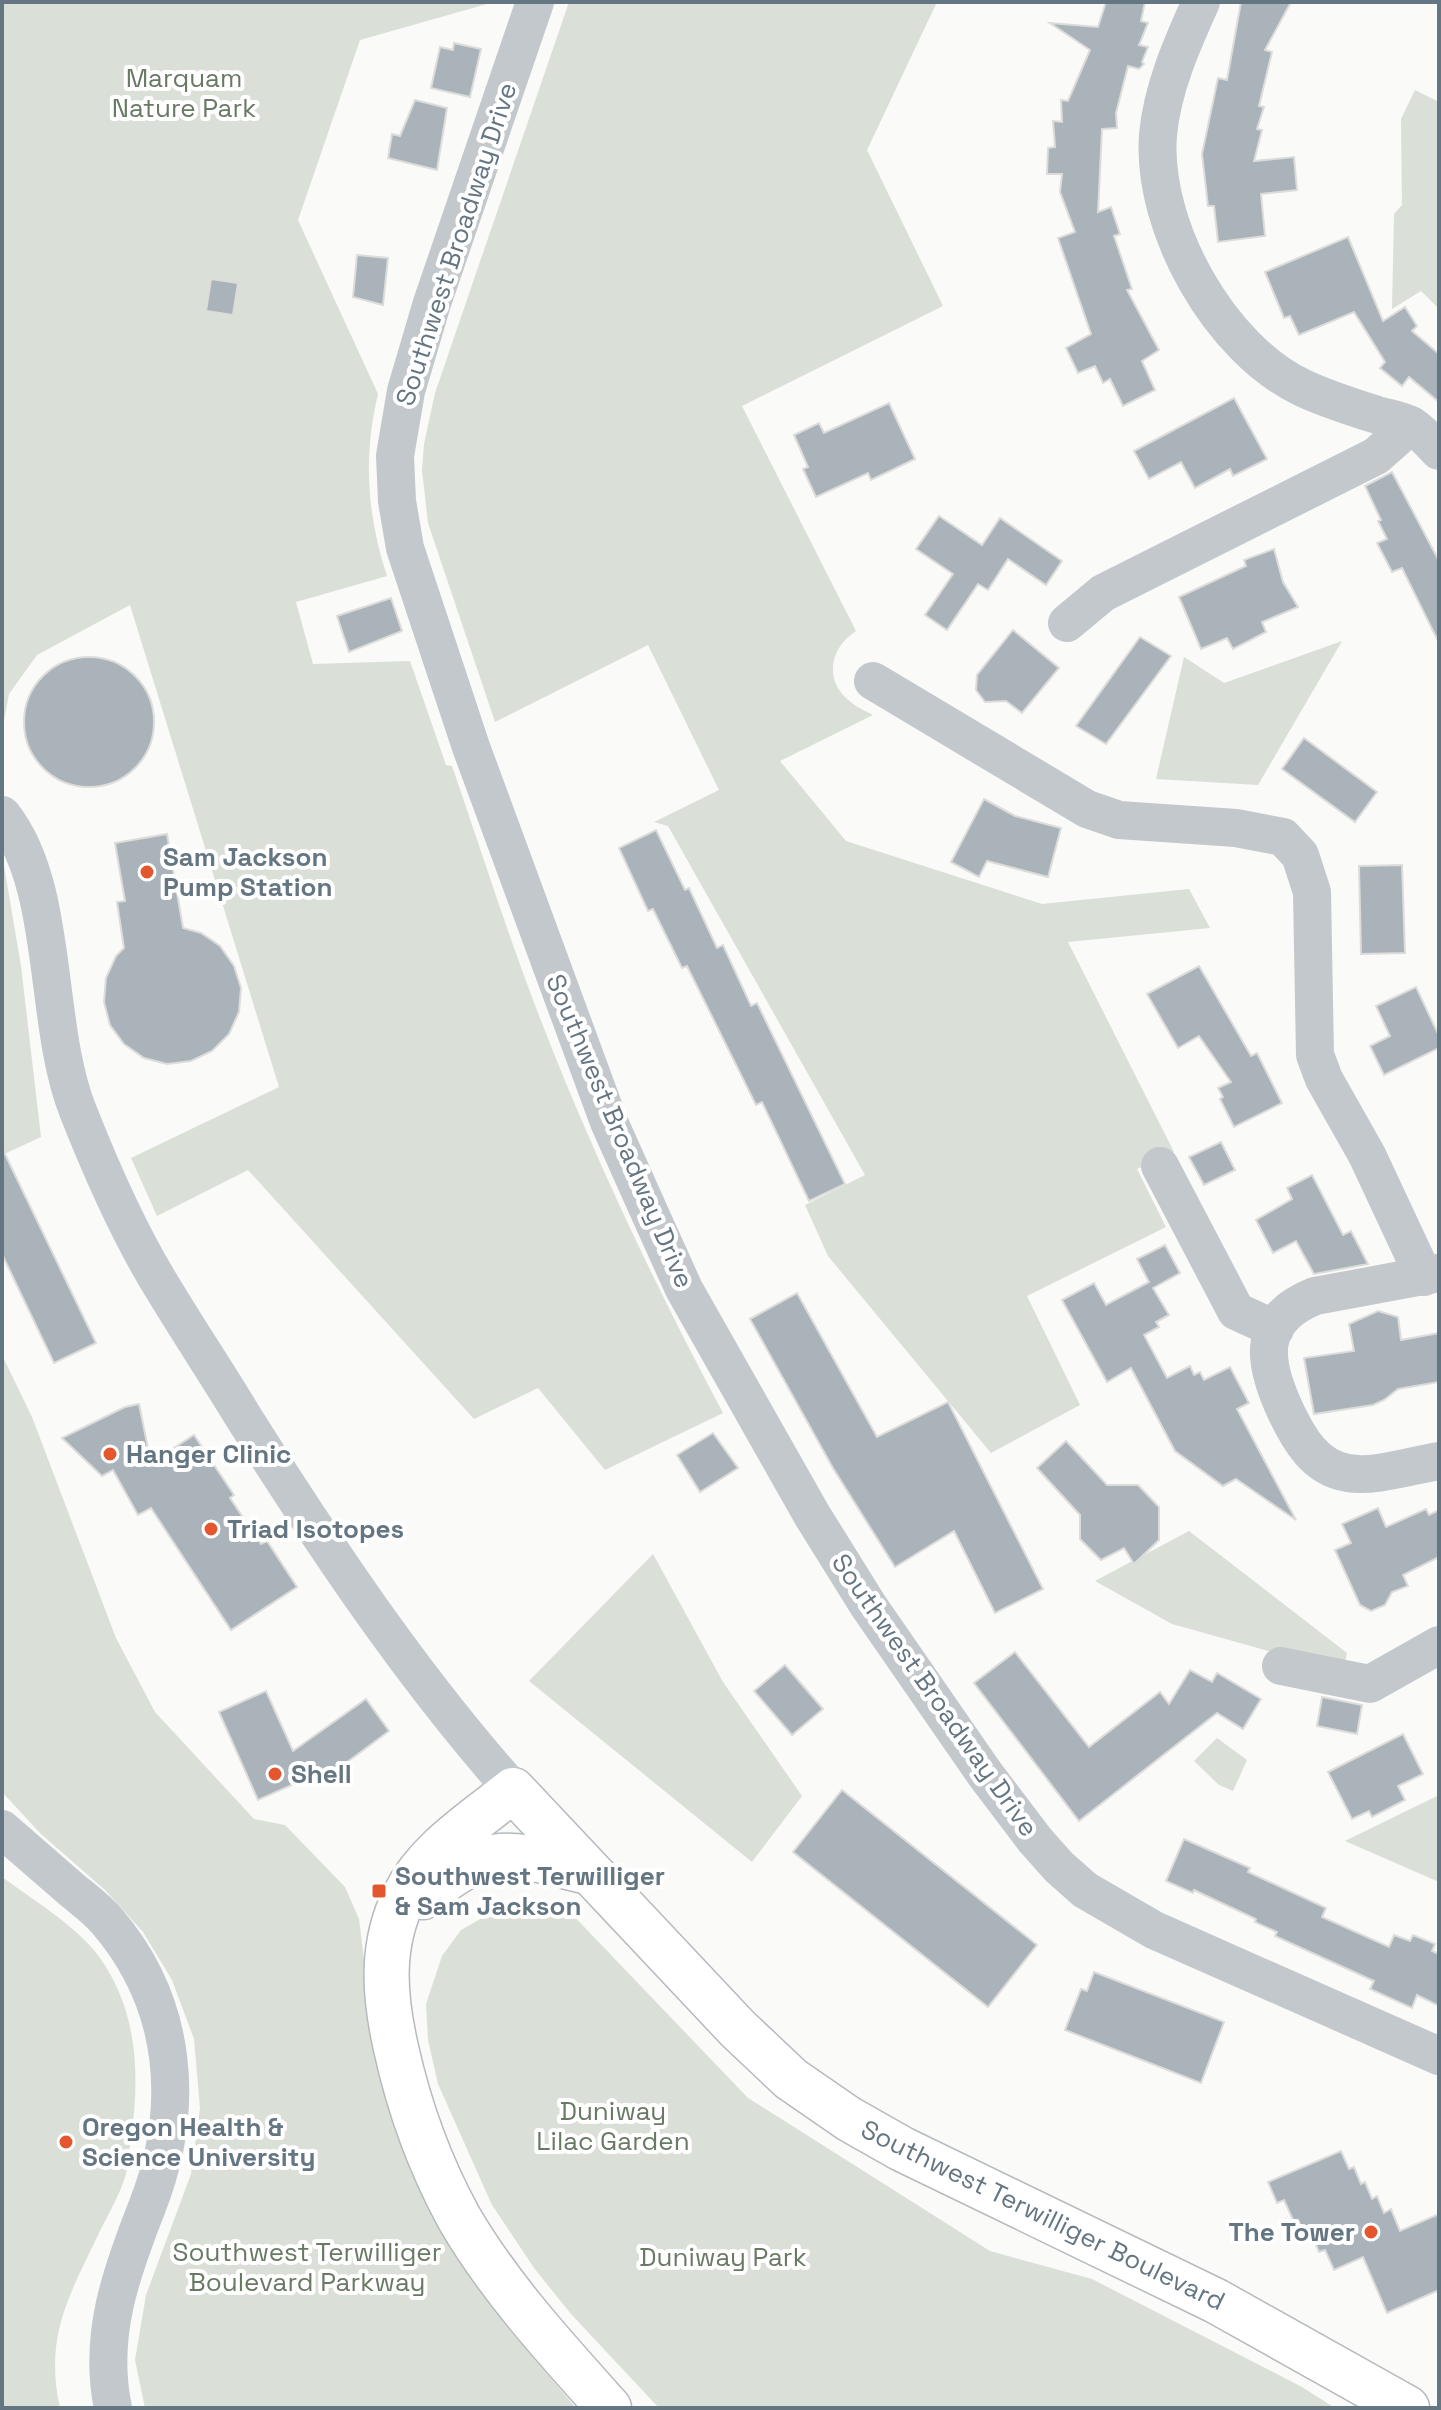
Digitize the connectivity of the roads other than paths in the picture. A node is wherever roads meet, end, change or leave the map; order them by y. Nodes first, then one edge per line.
1 (535, 2) edge
2 (1201, 2) edge
3 (1411, 425) junction
4 (1439, 451) edge
5 (1067, 623) dead end
6 (873, 681) dead end
7 (2, 815) edge
8 (1160, 1166) dead end
9 (1432, 1275) edge
10 (1275, 1329) junction
11 (1439, 1461) edge
12 (1439, 1645) edge
13 (1281, 1666) dead end
14 (513, 1790) junction
15 (2, 1829) edge
16 (588, 1872) junction
17 (394, 1922) junction
18 (1439, 2056) edge
19 (113, 2408) edge
20 (609, 2408) edge
21 (1407, 2408) edge

1 - 18 street, Southwest Broadway Drive
2 - 3 street
3 - 4 street
3 - 5 street
6 - 9 street
7 - 14 street
8 - 10 street
9 - 10 street
10 - 11 street
12 - 13 street
14 - 16 main road, Southwest Terwilliger Boulevard
14 - 17 main road
15 - 19 street
16 - 17 main road
16 - 21 main road, Southwest Terwilliger Boulevard
17 - 20 main road

